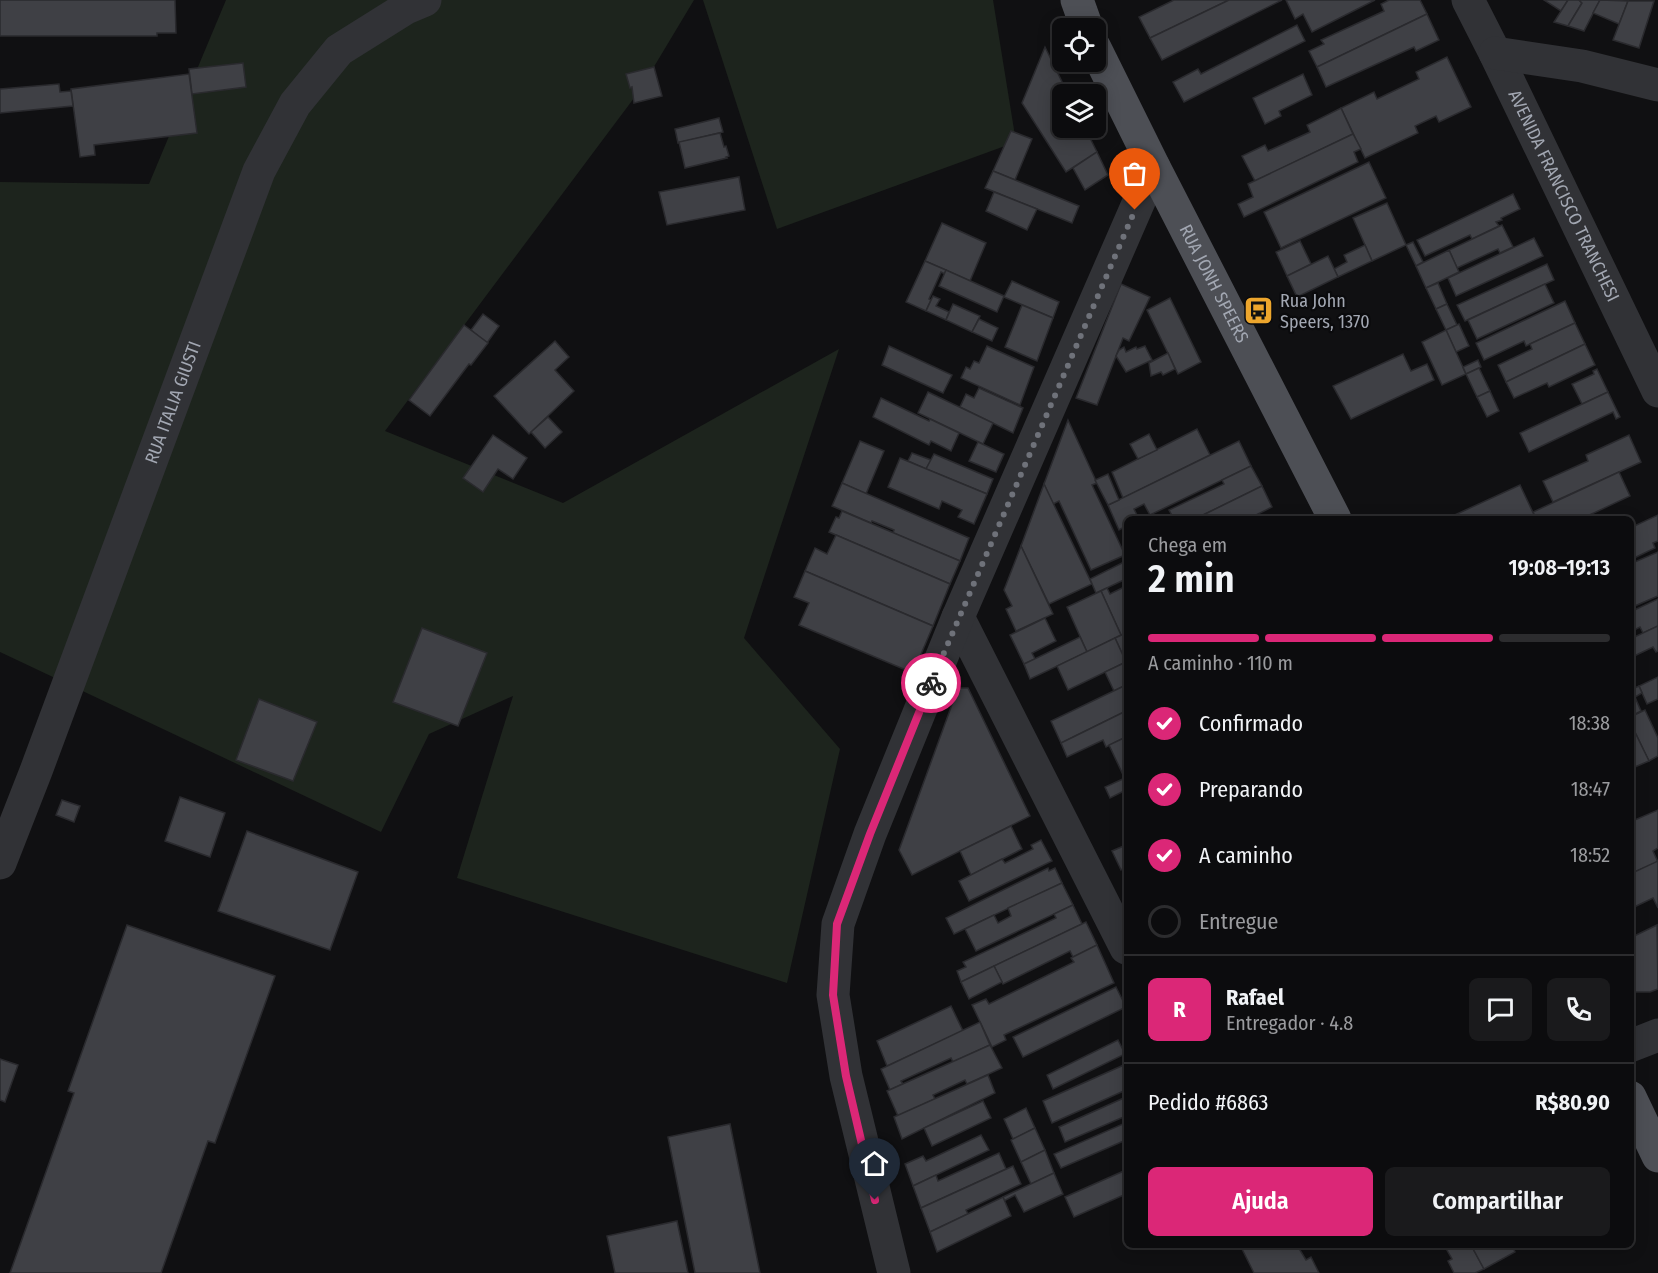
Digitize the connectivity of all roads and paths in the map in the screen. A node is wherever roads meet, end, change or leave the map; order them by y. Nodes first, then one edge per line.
1 (425, 0) edge
2 (1077, 0) edge
3 (1468, 0) edge
4 (1084, 18) edge
5 (1495, 53) junction
6 (1106, 70) edge
7 (1658, 85) edge
8 (1154, 167) junction
9 (1658, 391) edge
10 (1333, 516) edge
11 (958, 617) junction
12 (0, 863) edge
13 (1124, 944) edge
14 (1658, 1035) edge
15 (1634, 1044) edge
16 (1634, 1105) edge
17 (1658, 1156) edge
18 (894, 1273) edge

1 - 12 street, RUA ITALIA GIUSTI
2 - 4 main road
3 - 5 street, AVENIDA FRANCISCO TRANCHESI
5 - 7 street
5 - 9 street, AVENIDA FRANCISCO TRANCHESI
6 - 8 main road, RUA JONH SPEERS
8 - 10 main road, RUA JONH SPEERS
8 - 11 street
11 - 13 street
11 - 18 street
14 - 15 street
16 - 17 main road

